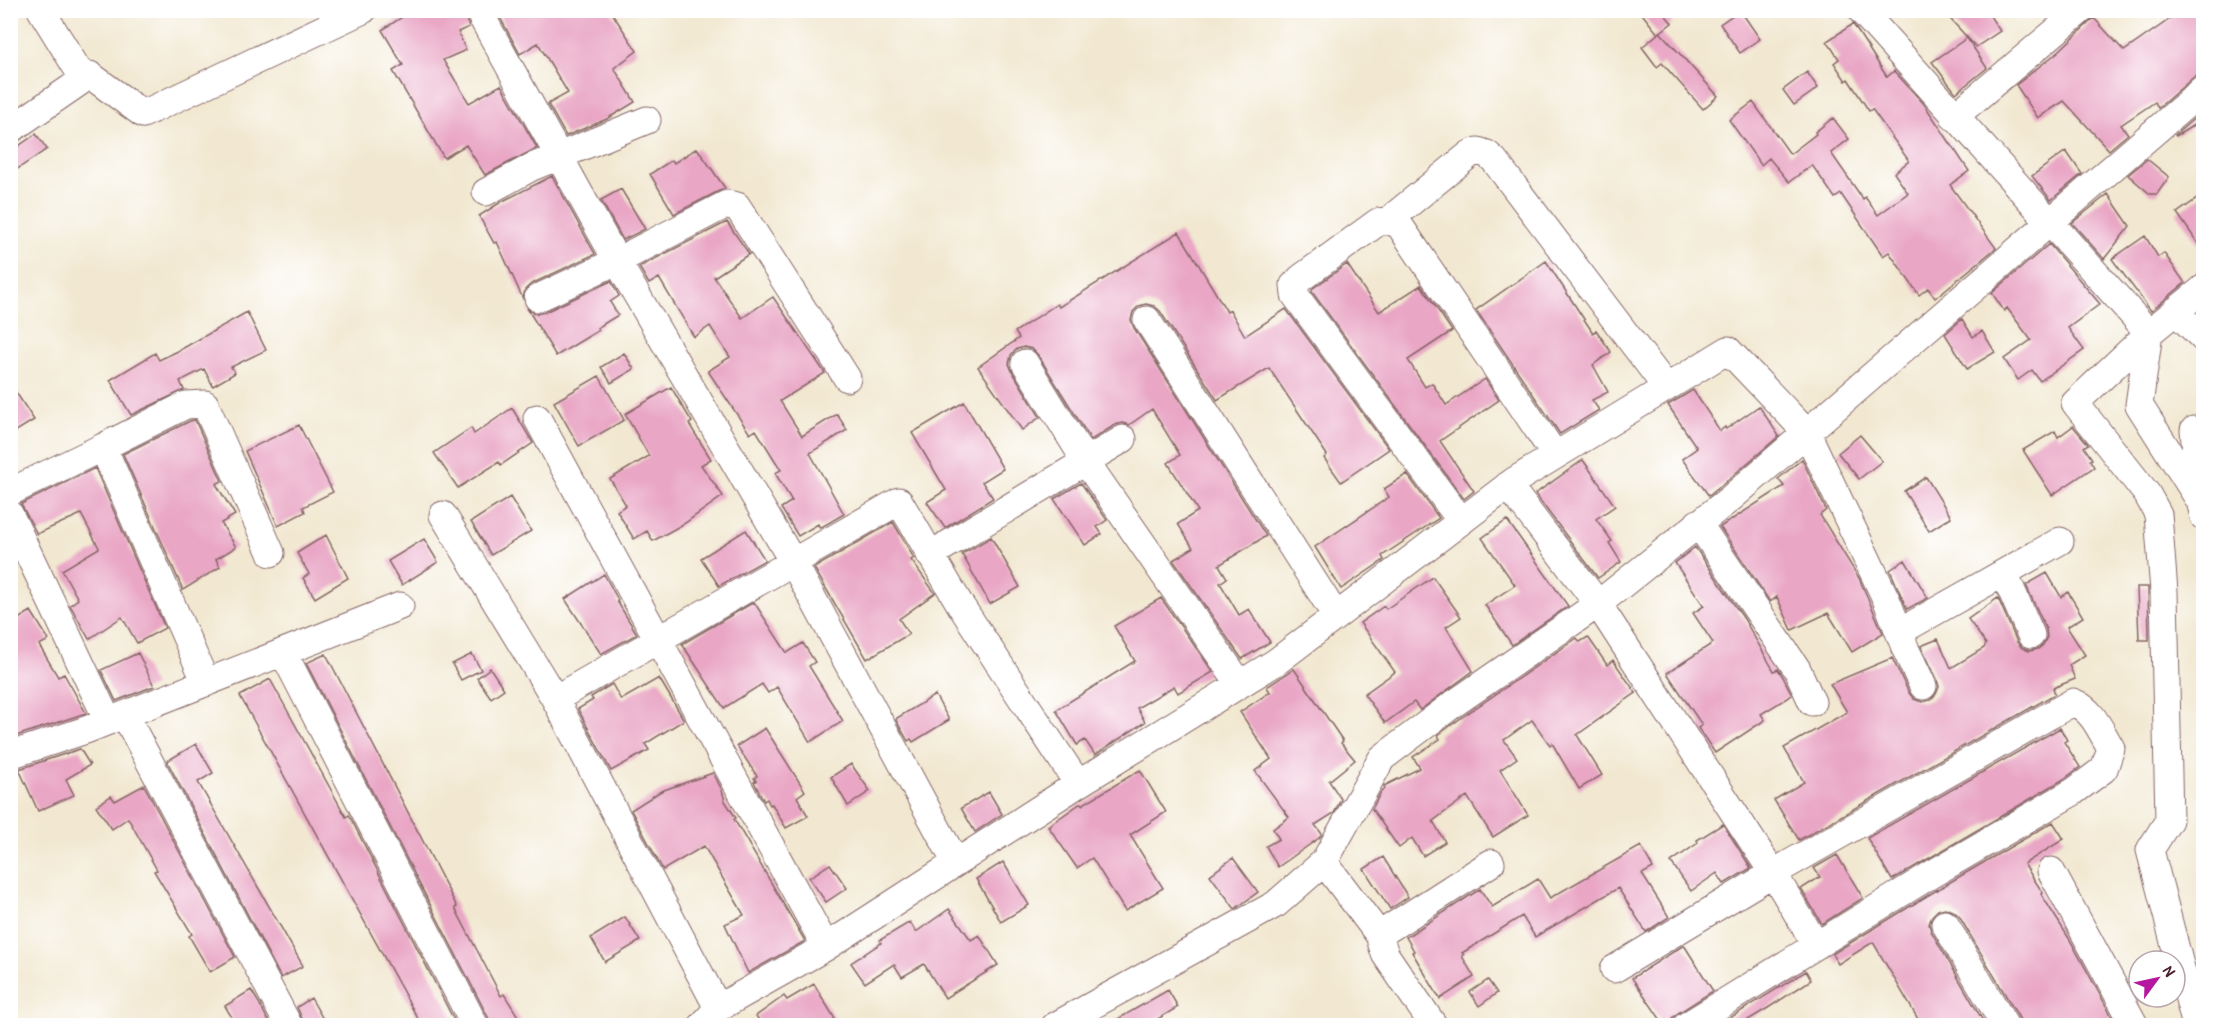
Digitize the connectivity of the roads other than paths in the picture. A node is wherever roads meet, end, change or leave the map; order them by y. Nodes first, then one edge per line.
1 (41, 10) edge
2 (363, 10) edge
3 (478, 10) edge
4 (1861, 10) edge
5 (2081, 10) edge
6 (83, 78) junction
7 (2204, 90) edge
8 (1954, 117) junction
9 (646, 120) dead end
10 (10, 130) edge
11 (558, 158) junction
12 (486, 192) dead end
13 (1389, 220) junction
14 (2050, 222) junction
15 (617, 261) junction
16 (2204, 288) edge
17 (538, 298) dead end
18 (2175, 311) junction
19 (1147, 320) dead end
20 (2149, 333) junction
21 (2204, 339) edge
22 (1025, 363) dead end
23 (847, 378) dead end
24 (1666, 387) junction
25 (537, 418) dead end
26 (2199, 423) edge
27 (2151, 424) junction
28 (1807, 433) junction
29 (1123, 439) dead end
30 (103, 447) junction
31 (1555, 455) junction
32 (1086, 462) junction
33 (1508, 485) junction
34 (10, 492) edge
35 (2202, 508) edge
36 (10, 515) edge
37 (443, 515) dead end
38 (1461, 521) junction
39 (1698, 523) junction
40 (2060, 541) dead end
41 (271, 553) dead end
42 (930, 555) junction
43 (793, 562) junction
44 (2004, 573) junction
45 (1598, 604) junction
46 (400, 606) dead end
47 (1336, 616) junction
48 (1899, 632) junction
49 (2031, 635) dead end
50 (658, 639) junction
51 (283, 652) junction
52 (206, 682) junction
53 (1239, 684) junction
54 (1923, 686) dead end
55 (555, 699) junction
56 (1812, 702) dead end
57 (117, 718) junction
58 (10, 755) edge
59 (1078, 784) junction
60 (1324, 862) junction
61 (956, 863) junction
62 (1491, 863) dead end
63 (2051, 872) dead end
64 (1773, 873) junction
65 (1945, 924) dead end
66 (1379, 935) junction
67 (1816, 945) junction
68 (825, 947) junction
69 (1614, 969) dead end
70 (710, 1017) edge
71 (289, 1026) edge
72 (475, 1026) edge
73 (1055, 1026) edge
74 (1434, 1026) edge
75 (1686, 1026) edge
76 (2005, 1026) edge
77 (2135, 1026) edge
78 (2196, 1026) edge

1 - 6 street
2 - 6 street
3 - 11 street
4 - 8 street
5 - 8 street
6 - 10 street
7 - 14 street
8 - 14 street
9 - 11 street
11 - 12 street
11 - 15 street
13 - 24 street
13 - 31 street
13 - 38 street
14 - 20 street
14 - 28 street
15 - 17 street
15 - 23 street
15 - 43 street
16 - 18 street
18 - 20 street
18 - 21 street
19 - 47 street
20 - 27 street
20 - 78 street
22 - 32 street
24 - 28 street
24 - 31 street
25 - 50 street
26 - 27 street
26 - 35 street
27 - 35 street
28 - 39 street
28 - 48 street
29 - 32 street
30 - 34 street
30 - 41 street
30 - 52 street
31 - 33 street
32 - 42 street
32 - 53 street
33 - 38 street
33 - 45 street
36 - 57 street
37 - 55 street
38 - 47 street
39 - 45 street
39 - 56 street
40 - 44 street
42 - 43 street
42 - 59 street
43 - 50 street
43 - 61 street
44 - 48 street
44 - 49 street
45 - 60 street
45 - 64 street
46 - 51 street
47 - 53 street
48 - 54 street
50 - 55 street
50 - 68 street
51 - 52 street
51 - 72 street
52 - 57 street
53 - 59 street
55 - 70 street
57 - 58 street
57 - 71 street
59 - 61 street
60 - 66 street
60 - 73 street
61 - 68 street
62 - 66 street
63 - 77 street
64 - 67 street
64 - 67 street
64 - 69 street
65 - 76 street
66 - 74 street
67 - 75 street
68 - 70 street

